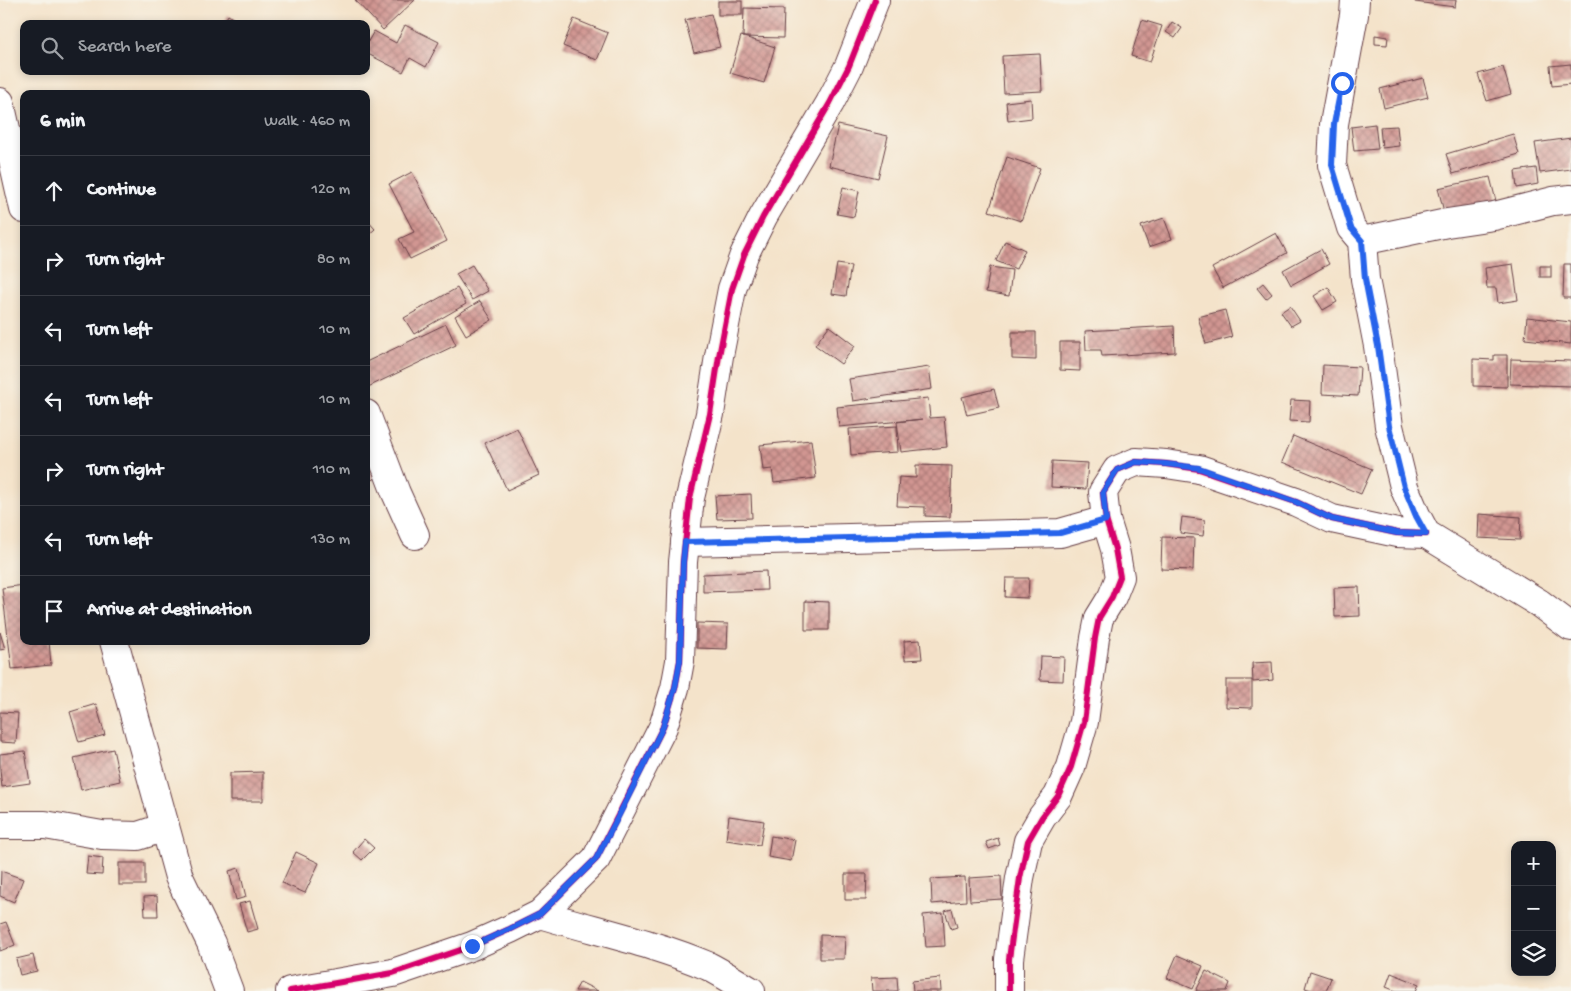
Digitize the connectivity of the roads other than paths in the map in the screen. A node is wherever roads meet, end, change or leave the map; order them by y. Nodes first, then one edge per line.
1 (875, 0) edge
2 (1355, 0) edge
3 (0, 102) edge
4 (20, 191) edge
5 (1571, 199) edge
6 (1362, 241) junction
7 (370, 425) edge
8 (1106, 520) junction
9 (1426, 534) junction
10 (415, 535) dead end
11 (685, 542) junction
12 (1571, 627) edge
13 (115, 645) edge
14 (0, 825) edge
15 (165, 827) junction
16 (540, 914) junction
17 (229, 991) edge
18 (290, 991) edge
19 (751, 991) edge
20 (1008, 991) edge

1 - 11 street
2 - 6 street
3 - 4 street
5 - 6 street
6 - 9 street
7 - 10 street
8 - 9 street
8 - 11 street
8 - 20 street
9 - 12 street
11 - 16 street
13 - 15 street
14 - 15 street
15 - 17 street
16 - 18 street
16 - 19 street

